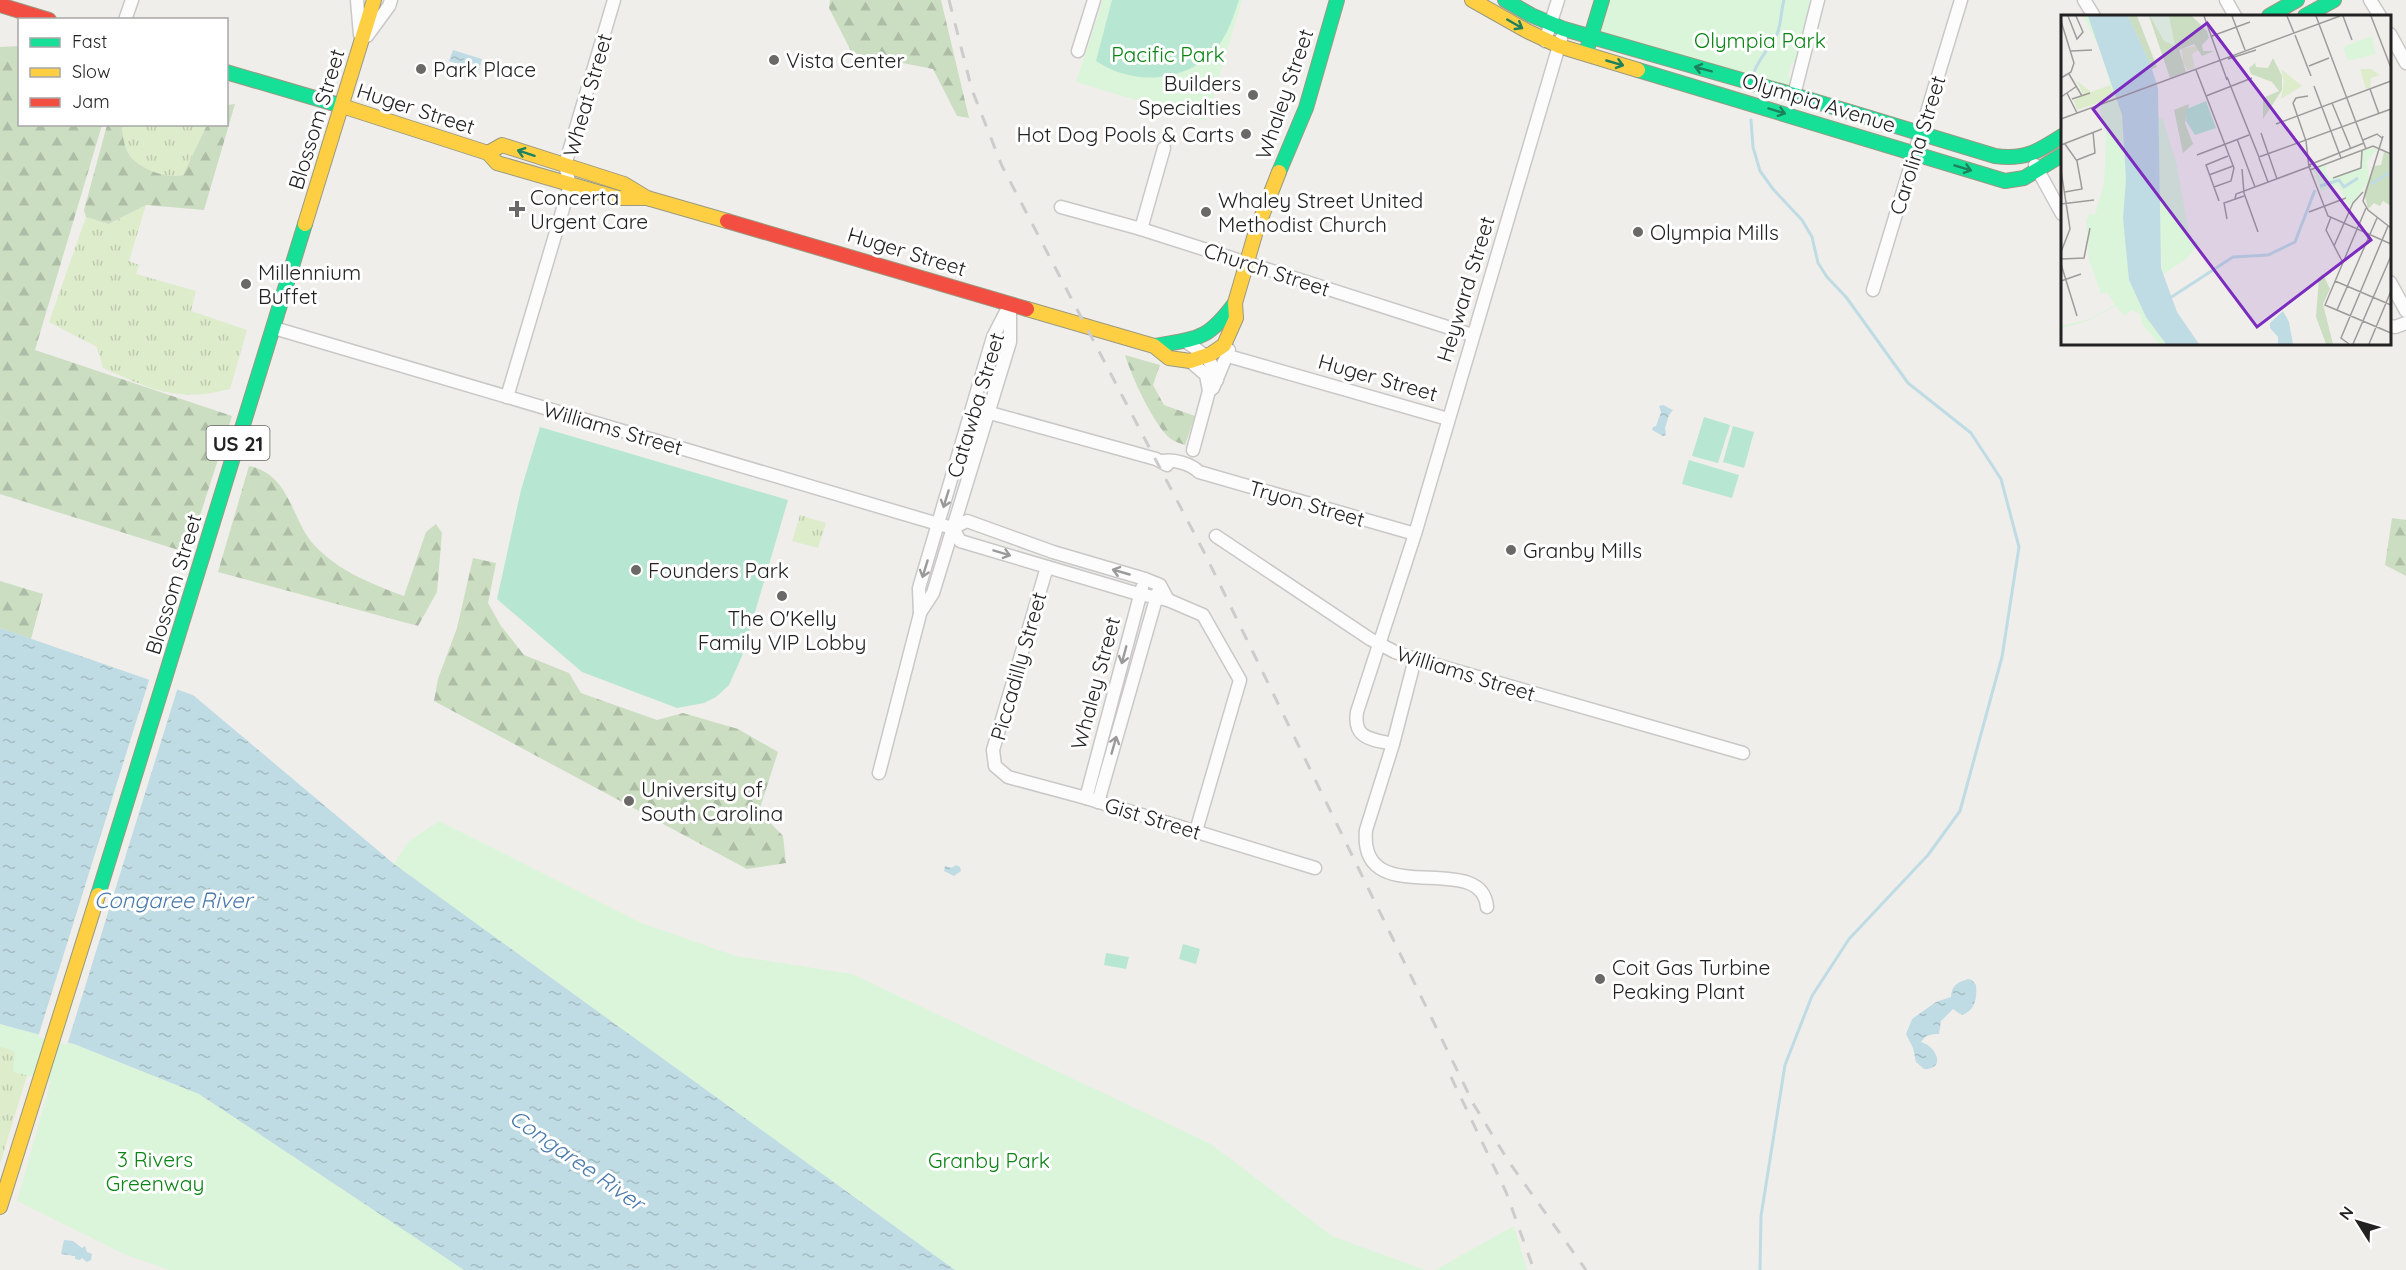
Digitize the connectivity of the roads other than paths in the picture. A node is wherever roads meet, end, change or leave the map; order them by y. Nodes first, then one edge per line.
1 (132, 0) edge
2 (357, 0) edge
3 (374, 0) edge
4 (391, 0) edge
5 (614, 0) edge
6 (1094, 0) edge
7 (1337, 0) edge
8 (1472, 0) edge
9 (1505, 0) edge
10 (1558, 0) edge
11 (1602, 0) edge
12 (1818, 0) edge
13 (1961, 0) edge
14 (2084, 0) edge
15 (2226, 0) edge
16 (2297, 0) edge
17 (2334, 0) edge
18 (2370, 0) edge
19 (0, 5) edge
20 (2093, 15) edge
21 (2234, 15) edge
22 (2271, 15) edge
23 (2307, 15) edge
24 (2379, 15) edge
25 (42, 18) edge
26 (126, 18) edge
27 (1557, 27) junction
28 (2391, 36) edge
29 (1591, 37) junction
30 (361, 44) junction
31 (1552, 44) junction
32 (1078, 51) dead end
33 (1585, 55) junction
34 (2406, 63) edge
35 (228, 73) edge
36 (1794, 95) junction
37 (342, 106) junction
38 (1922, 134) junction
39 (2061, 137) edge
40 (1164, 148) dead end
41 (488, 153) junction
42 (1915, 154) junction
43 (2030, 156) junction
44 (2061, 156) edge
45 (566, 165) junction
46 (2037, 170) junction
47 (570, 185) junction
48 (647, 198) junction
49 (1061, 207) dead end
50 (2061, 212) edge
51 (1141, 229) junction
52 (1247, 262) junction
53 (2391, 284) edge
54 (1873, 290) dead end
55 (1235, 303) junction
56 (1010, 304) junction
57 (2406, 310) edge
58 (2406, 324) edge
59 (2391, 326) edge
60 (274, 328) junction
61 (1232, 332) junction
62 (1472, 335) junction
63 (1186, 342) junction
64 (1154, 346) junction
65 (1228, 356) junction
66 (1207, 357) junction
67 (1190, 361) junction
68 (1217, 380) junction
69 (1209, 391) junction
70 (507, 397) junction
71 (973, 408) junction
72 (988, 412) junction
73 (1448, 419) junction
74 (1193, 450) dead end
75 (938, 524) junction
76 (952, 528) junction
77 (1415, 534) junction
78 (1216, 536) dead end
79 (1047, 567) junction
80 (1145, 579) junction
81 (1140, 594) junction
82 (1162, 599) junction
83 (920, 614) junction
84 (1378, 644) junction
85 (1415, 659) junction
86 (1393, 744) junction
87 (1743, 753) dead end
88 (995, 766) joint
89 (879, 773) dead end
90 (1092, 800) junction
91 (1196, 831) junction
92 (1315, 868) dead end
93 (1487, 907) dead end
94 (0, 1207) edge

1 - 26 street
2 - 30 street
3 - 30 main road, Blossom Street
4 - 30 street
5 - 45 street, Wheat Street
6 - 32 street
7 - 52 main road, Whaley Street
8 -> 31 main road, Olympia Avenue
9 - 27 main road, Olympia Avenue
10 - 27 street, Heyward Street
11 - 29 main road
12 - 36 street
13 - 38 street, Carolina Street
14 - 20 street
15 - 21 street
16 - 22 main road
17 - 23 main road
18 - 24 street
19 - 25 main road
27 - 29 main road, Olympia Avenue
27 - 31 street, Heyward Street
28 - 34 street
29 - 33 main road
36 -> 29 main road, Olympia Avenue
30 - 37 main road, Blossom Street
31 - 33 main road, Olympia Avenue
31 - 62 street, Heyward Street
33 -> 42 main road, Olympia Avenue
35 - 37 main road, Huger Street
36 - 38 main road, Olympia Avenue
37 - 41 main road, Huger Street
37 - 60 main road, Blossom Street / US 21
38 - 42 street, Carolina Street
38 - 43 main road, Olympia Avenue
39 - 43 main road, Olympia Avenue
40 - 51 street
45 -> 41 main road, Huger Street
41 - 47 main road, Huger Street
42 -> 46 main road, Olympia Avenue
42 - 54 street, Carolina Street
43 - 46 street
44 - 46 main road, Olympia Avenue
45 - 47 street, Wheat Street
45 - 48 main road, Huger Street
46 - 50 street
47 - 48 main road, Huger Street
47 - 70 street, Wheat Street
48 - 56 main road, Huger Street
49 - 51 street, Church Street
51 - 52 street, Church Street
52 - 55 main road, Whaley Street
52 - 62 street, Church Street
53 - 57 street
55 - 61 main road, Whaley Street
55 - 63 main road, Whaley Street
56 - 64 main road, Huger Street
56 - 71 street, Catawba Street
56 - 72 street, Catawba Street
58 - 59 street
60 - 70 street, Williams Street
60 - 94 main road, Blossom Street / US 21
61 - 65 street, Whaley Street
61 - 66 main road
62 - 73 street, Heyward Street
63 - 64 main road, Whaley Street
63 - 66 street
64 - 67 main road
65 - 68 street, Whaley Street
65 - 73 street, Huger Street
66 - 67 main road
66 - 68 street
67 - 69 street
68 - 69 street, Whaley Street
69 - 74 street, Whaley Street
70 - 75 street, Williams Street
71 - 72 street, Tryon Street
71 -> 75 street, Catawba Street
72 - 76 street, Catawba Street
72 - 77 street, Tryon Street
73 - 77 street, Heyward Street
75 - 76 street, Williams Street
75 -> 83 street, Catawba Street
76 -> 79 street, Williams Street
80 -> 76 street, Williams Street
76 - 83 street, Catawba Street
77 - 84 street, Heyward Street
78 - 84 street, Williams Street
79 - 81 street, Williams Street
79 - 88 street, Piccadilly Street
80 - 81 street, Whaley Street
80 - 82 street, Williams Street
81 - 82 street, Williams Street
81 -> 90 street, Whaley Street
90 -> 82 street, Whaley Street
82 - 91 street
83 - 89 street, Catawba Street
84 - 85 street, Williams Street
84 - 86 street, Heyward Street
85 - 86 street
85 - 87 street, Williams Street
86 - 93 street
88 - 90 street, Gist Street
90 - 91 street, Gist Street
91 - 92 street, Gist Street

